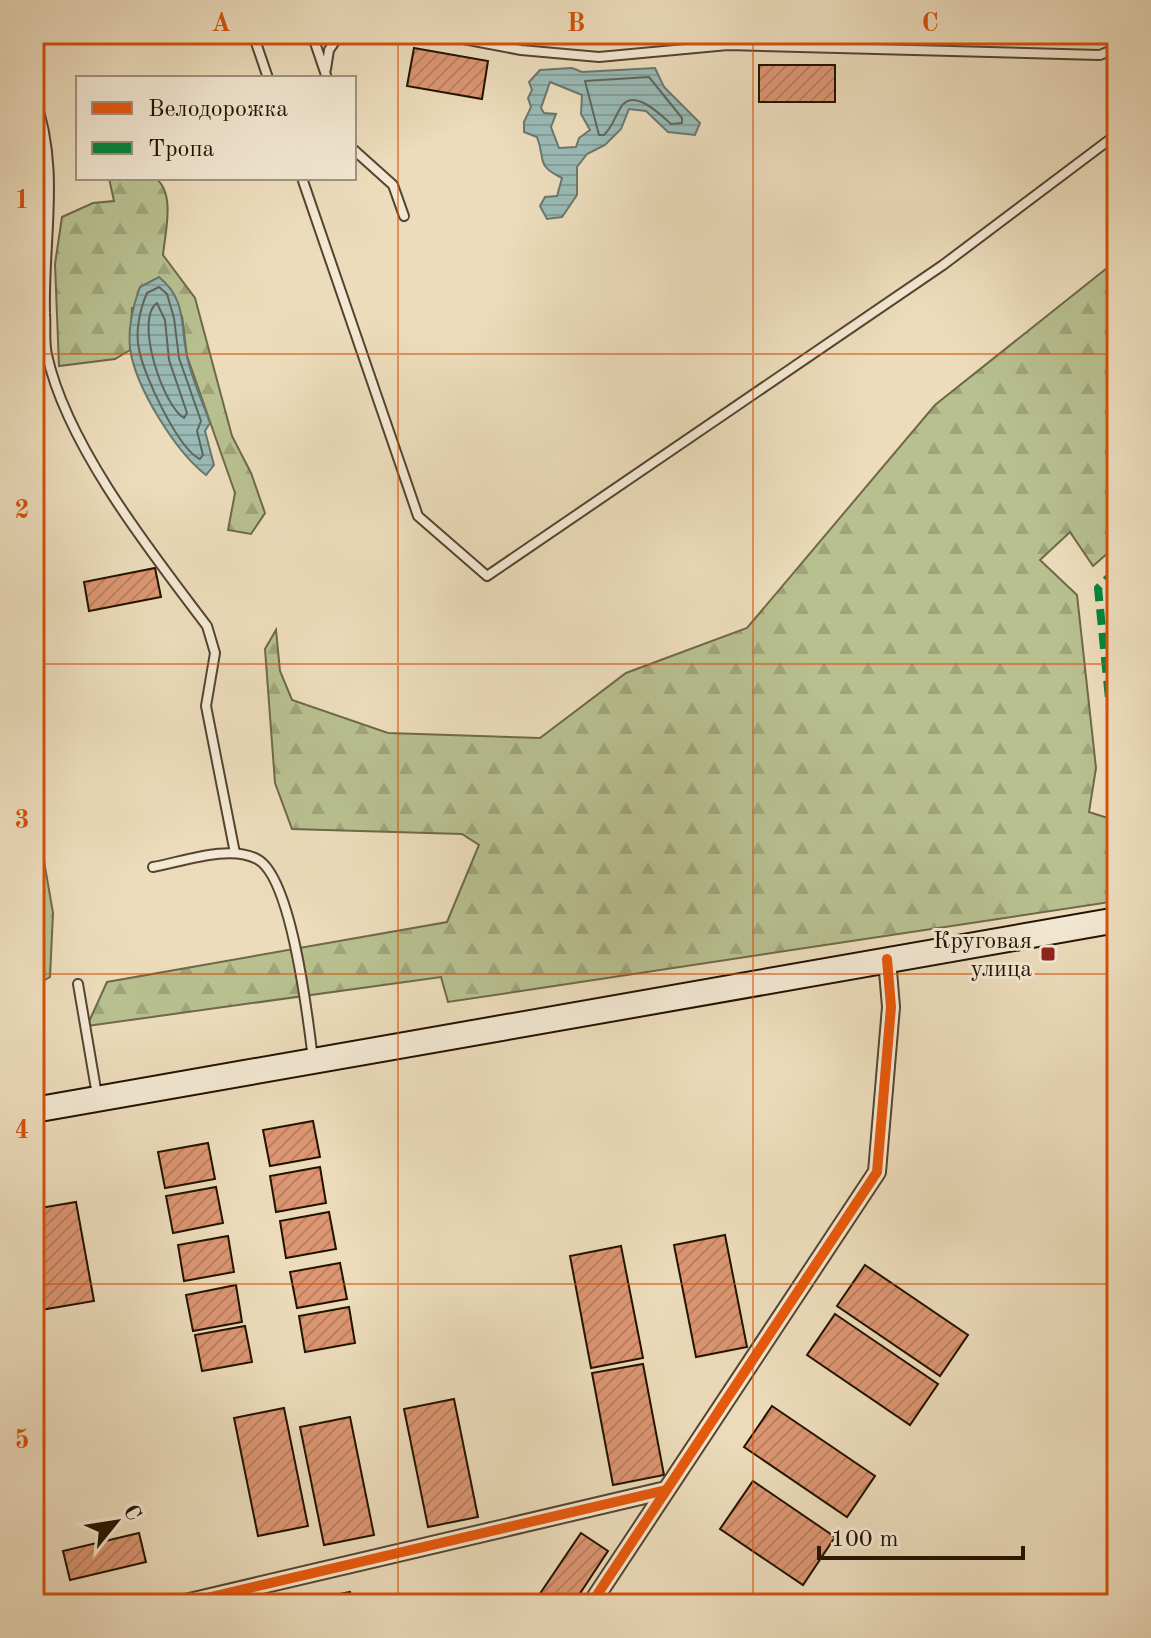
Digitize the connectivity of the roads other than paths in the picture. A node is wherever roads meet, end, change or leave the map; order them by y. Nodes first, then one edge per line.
1 (253, 34) edge
2 (312, 34) edge
3 (340, 34) edge
4 (437, 34) edge
5 (1117, 48) edge
6 (326, 74) edge
7 (267, 76) edge
8 (34, 96) edge
9 (1117, 134) edge
10 (356, 152) edge
11 (303, 180) edge
12 (404, 216) dead end
13 (235, 853) junction
14 (153, 867) dead end
15 (1117, 920) edge
16 (887, 959) junction
17 (78, 984) dead end
18 (313, 1060) junction
19 (98, 1099) junction
20 (34, 1110) edge
21 (666, 1490) junction
22 (181, 1604) edge
23 (591, 1604) edge

1 - 7 lane
2 - 6 lane
3 - 6 lane
4 - 5 lane
8 - 13 lane
9 - 11 lane
10 - 12 lane
13 - 14 lane
13 - 18 lane
15 - 16 main road
16 - 18 main road
16 - 21 street
17 - 19 lane
18 - 19 main road
19 - 20 main road
21 - 22 street
21 - 23 street

